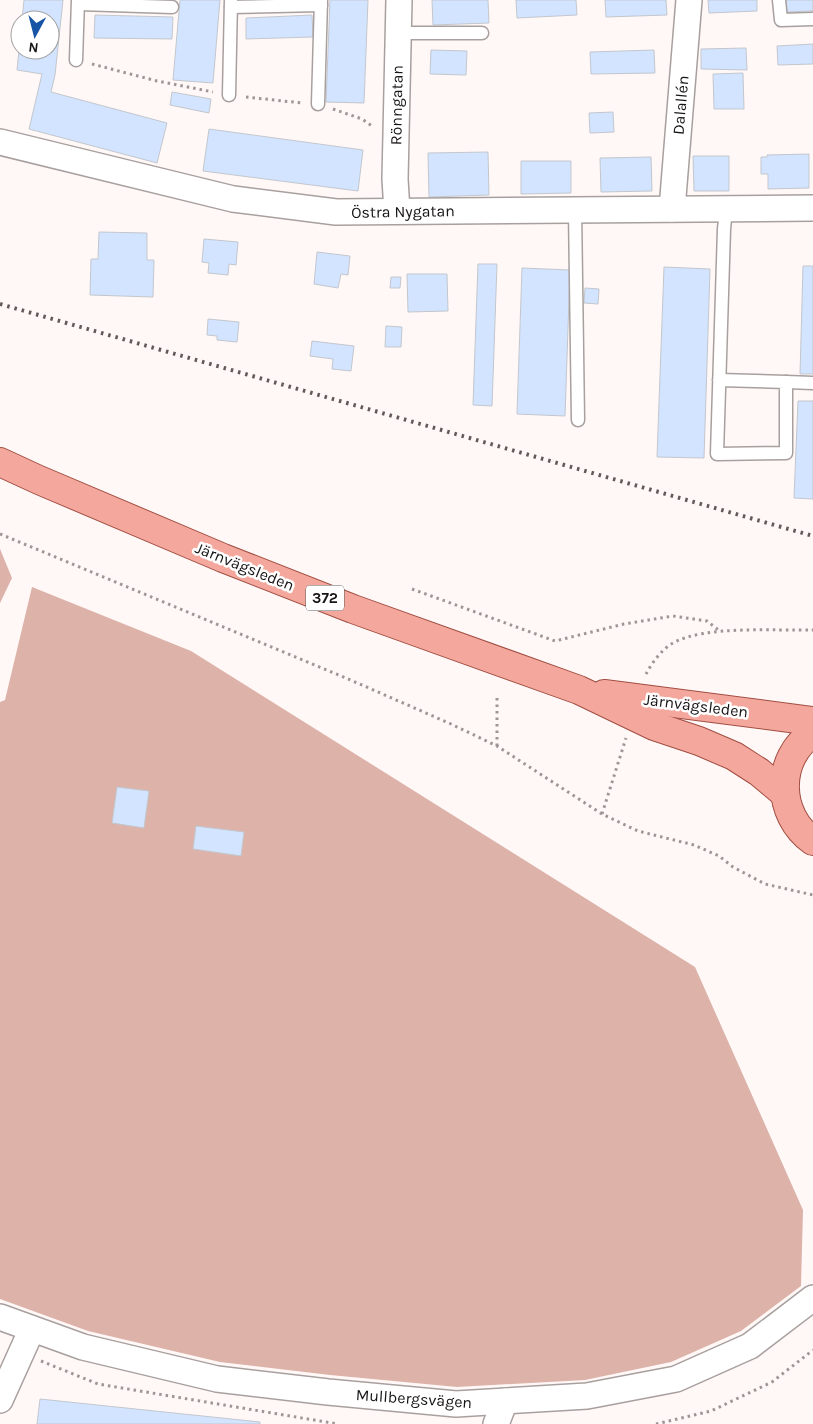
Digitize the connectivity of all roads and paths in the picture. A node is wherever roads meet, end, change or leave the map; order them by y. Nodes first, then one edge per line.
1 (398, 0) edge
2 (689, 0) edge
3 (779, 0) edge
4 (79, 2) edge
5 (321, 3) edge
6 (231, 4) edge
7 (172, 7) dead end
8 (813, 19) edge
9 (397, 33) junction
10 (482, 33) dead end
11 (76, 60) joint
12 (230, 95) joint
13 (318, 104) dead end
14 (0, 142) edge
15 (813, 208) edge
16 (672, 209) junction
17 (726, 209) junction
18 (575, 210) junction
19 (397, 211) junction
20 (719, 380) junction
21 (786, 382) junction
22 (813, 383) edge
23 (578, 420) dead end
24 (0, 462) edge
25 (0, 534) edge
26 (412, 588) dead end
27 (813, 630) edge
28 (720, 632) junction
29 (644, 677) dead end
30 (579, 690) junction
31 (498, 697) dead end
32 (813, 721) edge
33 (628, 733) dead end
34 (813, 733) edge
35 (497, 746) junction
36 (784, 793) junction
37 (602, 814) junction
38 (813, 841) edge
39 (813, 895) edge
40 (813, 1298) edge
41 (0, 1317) edge
42 (32, 1329) junction
43 (813, 1350) edge
44 (0, 1400) edge
45 (505, 1401) junction
46 (496, 1424) edge
47 (656, 1424) edge

1 - 9 street, Rönngatan
2 - 16 street, Dalallén
3 - 8 lane
4 - 7 lane
4 - 11 lane
5 - 6 lane
5 - 13 lane
6 - 12 lane
9 - 10 lane
9 - 19 street, Rönngatan
11 - 12 path
14 - 19 street, Östra Nygatan
15 - 17 street, Östra Nygatan
16 - 17 street, Östra Nygatan
16 - 18 street, Östra Nygatan
17 - 20 lane
18 - 19 street, Östra Nygatan
18 - 23 lane
20 - 21 lane
20 - 21 lane
21 - 22 lane
24 - 30 main road, Järnvägsleden / 372
25 - 35 path
26 - 28 path
27 - 28 path
28 - 29 path
30 - 32 main road, Järnvägsleden / 372
30 - 36 main road, Järnvägsleden / 372
31 - 35 path
33 - 37 path
34 - 36 main road
35 - 37 path
36 - 38 main road
37 - 39 path
40 - 45 street, Mullbergsvägen
41 - 42 street, Mullbergsvägen
42 - 44 street
42 - 45 street, Mullbergsvägen
43 - 47 path
45 - 46 street

